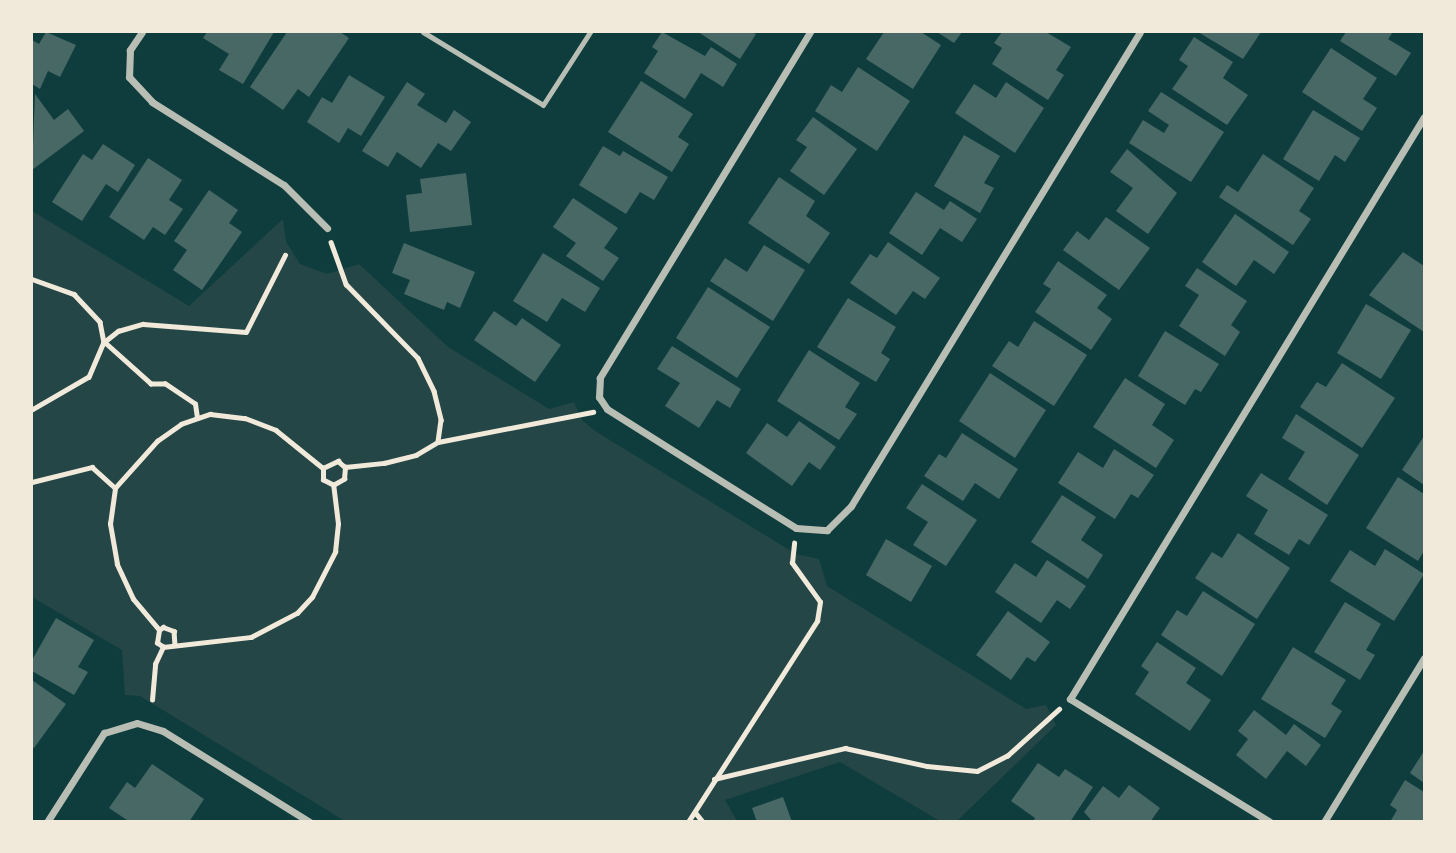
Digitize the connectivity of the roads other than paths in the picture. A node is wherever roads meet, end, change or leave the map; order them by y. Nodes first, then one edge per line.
1 (142, 32) edge
2 (423, 32) edge
3 (590, 32) edge
4 (810, 32) edge
5 (1140, 32) edge
6 (1424, 117) edge
7 (327, 228) road end
8 (1424, 659) edge
9 (47, 821) edge
10 (310, 821) edge
11 (1270, 821) edge
12 (1324, 821) edge

1 - 7 street
2 - 3 lane
4 - 5 street
6 - 11 street
8 - 12 street
9 - 10 street

